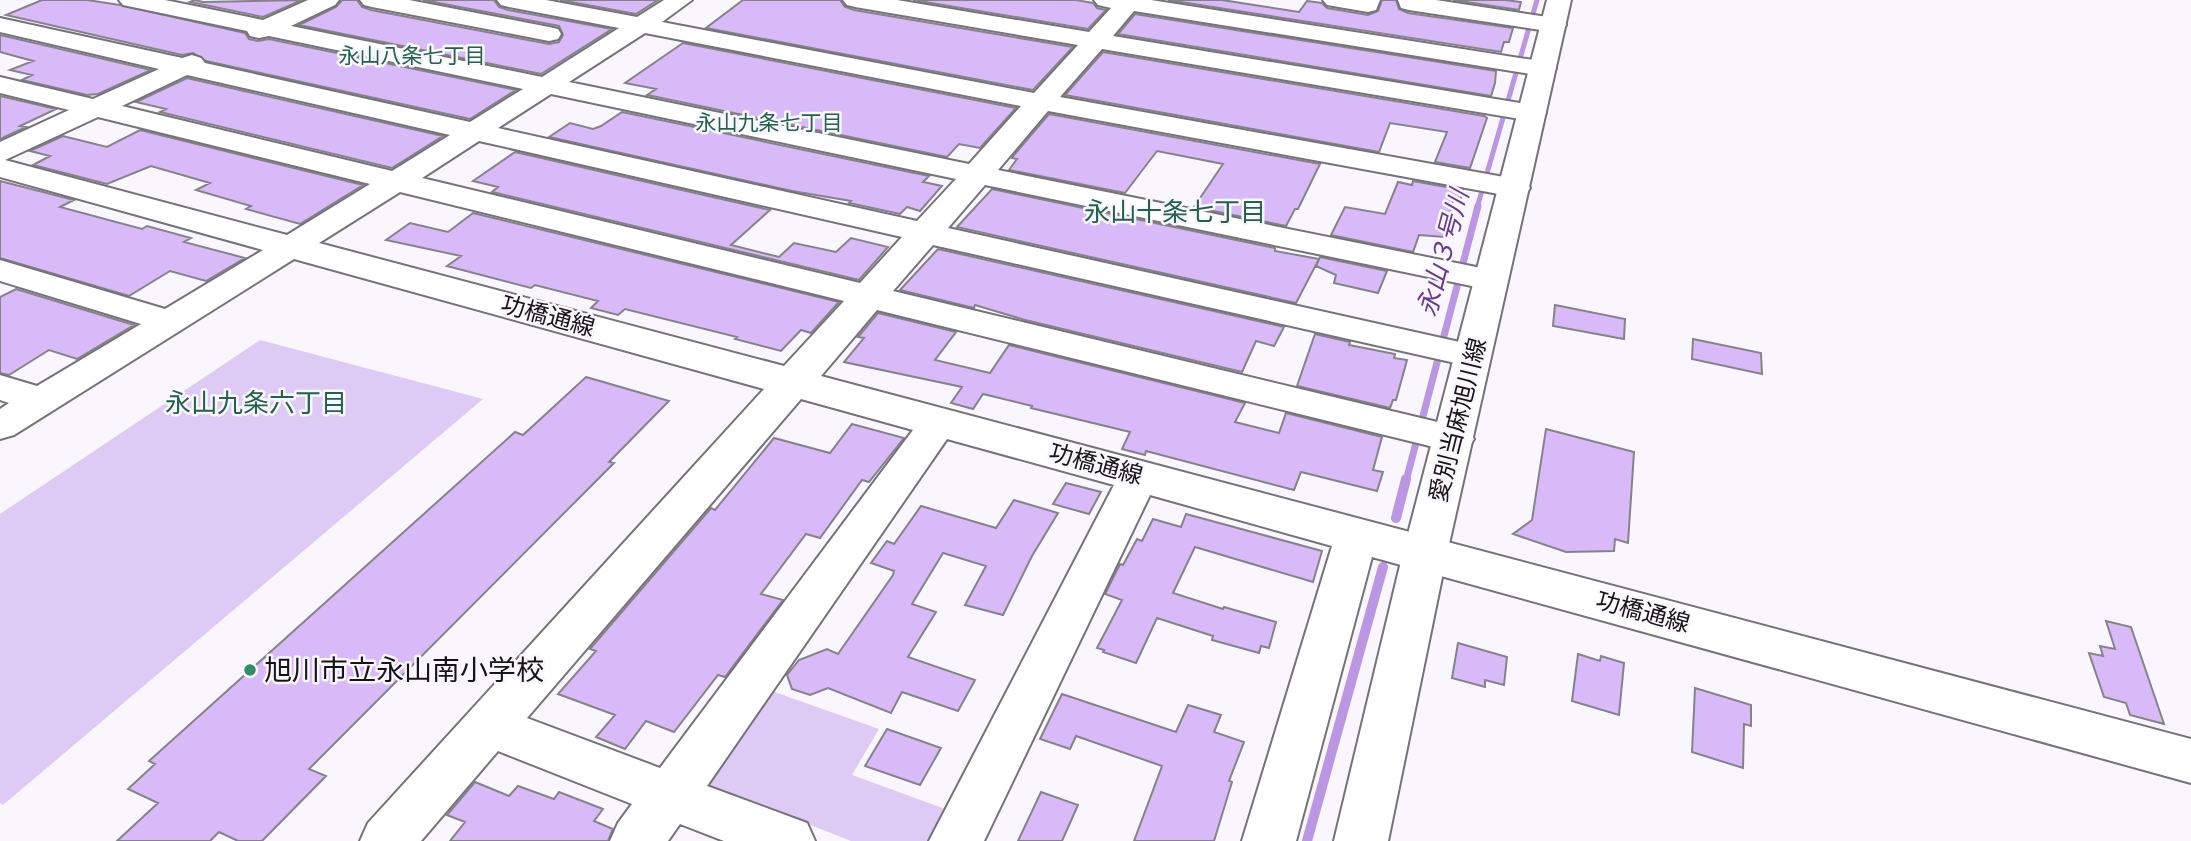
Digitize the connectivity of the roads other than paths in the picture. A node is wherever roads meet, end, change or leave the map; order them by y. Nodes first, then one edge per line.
1 (131, 0) edge
2 (327, 0) edge
3 (372, 0) edge
4 (509, 0) edge
5 (680, 0) edge
6 (855, 0) edge
7 (1335, 0) edge
8 (1368, 0) edge
9 (1380, 0) edge
10 (1121, 1) edge
11 (1410, 1) edge
12 (1544, 17) edge
13 (641, 25) junction
14 (0, 26) edge
15 (266, 28) junction
16 (1095, 40) junction
17 (586, 41) junction
18 (1526, 65) junction
19 (184, 67) junction
20 (0, 85) edge
21 (545, 86) junction
22 (1041, 102) junction
23 (95, 108) junction
24 (1516, 110) junction
25 (474, 132) junction
26 (0, 153) edge
27 (0, 168) edge
28 (975, 175) junction
29 (394, 183) junction
30 (1497, 184) junction
31 (922, 233) junction
32 (290, 246) junction
33 (0, 270) edge
34 (1468, 275) junction
35 (867, 297) junction
36 (169, 321) junction
37 (1452, 351) junction
38 (792, 382) junction
39 (0, 387) edge
40 (40, 401) junction
41 (940, 421) junction
42 (0, 426) edge
43 (1433, 434) junction
44 (1139, 476) junction
45 (1357, 534) junction
46 (1425, 553) junction
47 (490, 726) junction
48 (2191, 761) edge
49 (671, 794) junction
50 (387, 841) edge
51 (637, 841) edge
52 (788, 841) edge
53 (956, 841) edge
54 (1269, 841) edge
55 (1361, 841) edge

1 - 15 street
2 - 15 street
3 - 17 street
4 - 13 street
5 - 13 street
6 - 16 street
7 - 8 street
9 - 11 street
10 - 16 street
10 - 18 street
11 - 12 street
12 - 18 street, 愛別当麻旭川線
13 - 17 street
13 - 22 street
14 - 19 street
15 - 19 street
15 - 21 street
16 - 22 street
16 - 24 street
17 - 21 street
18 - 24 street, 愛別当麻旭川線
19 - 23 street
19 - 25 street
20 - 23 street
21 - 25 street
21 - 28 street
22 - 28 street
22 - 30 street
23 - 26 street
23 - 29 street
24 - 30 street, 愛別当麻旭川線
25 - 29 street
25 - 31 street
27 - 32 street, 功橋通線
28 - 31 street
28 - 34 street
29 - 32 street
29 - 35 street
30 - 34 street, 愛別当麻旭川線
31 - 35 street
31 - 37 street
32 - 36 street
32 - 38 street, 功橋通線
33 - 36 street
34 - 37 street, 愛別当麻旭川線
35 - 38 street
35 - 43 street
36 - 40 street
37 - 43 street, 愛別当麻旭川線
38 - 41 street, 功橋通線
38 - 47 street
39 - 40 street
40 - 42 street
41 - 44 street, 功橋通線
41 - 49 street
43 - 46 street, 愛別当麻旭川線
44 - 45 street, 功橋通線
44 - 53 street
45 - 46 street, 功橋通線
45 - 54 street
46 - 48 street, 功橋通線
46 - 55 street, 愛別当麻旭川線
47 - 49 street
47 - 50 street
49 - 51 street
49 - 52 street

